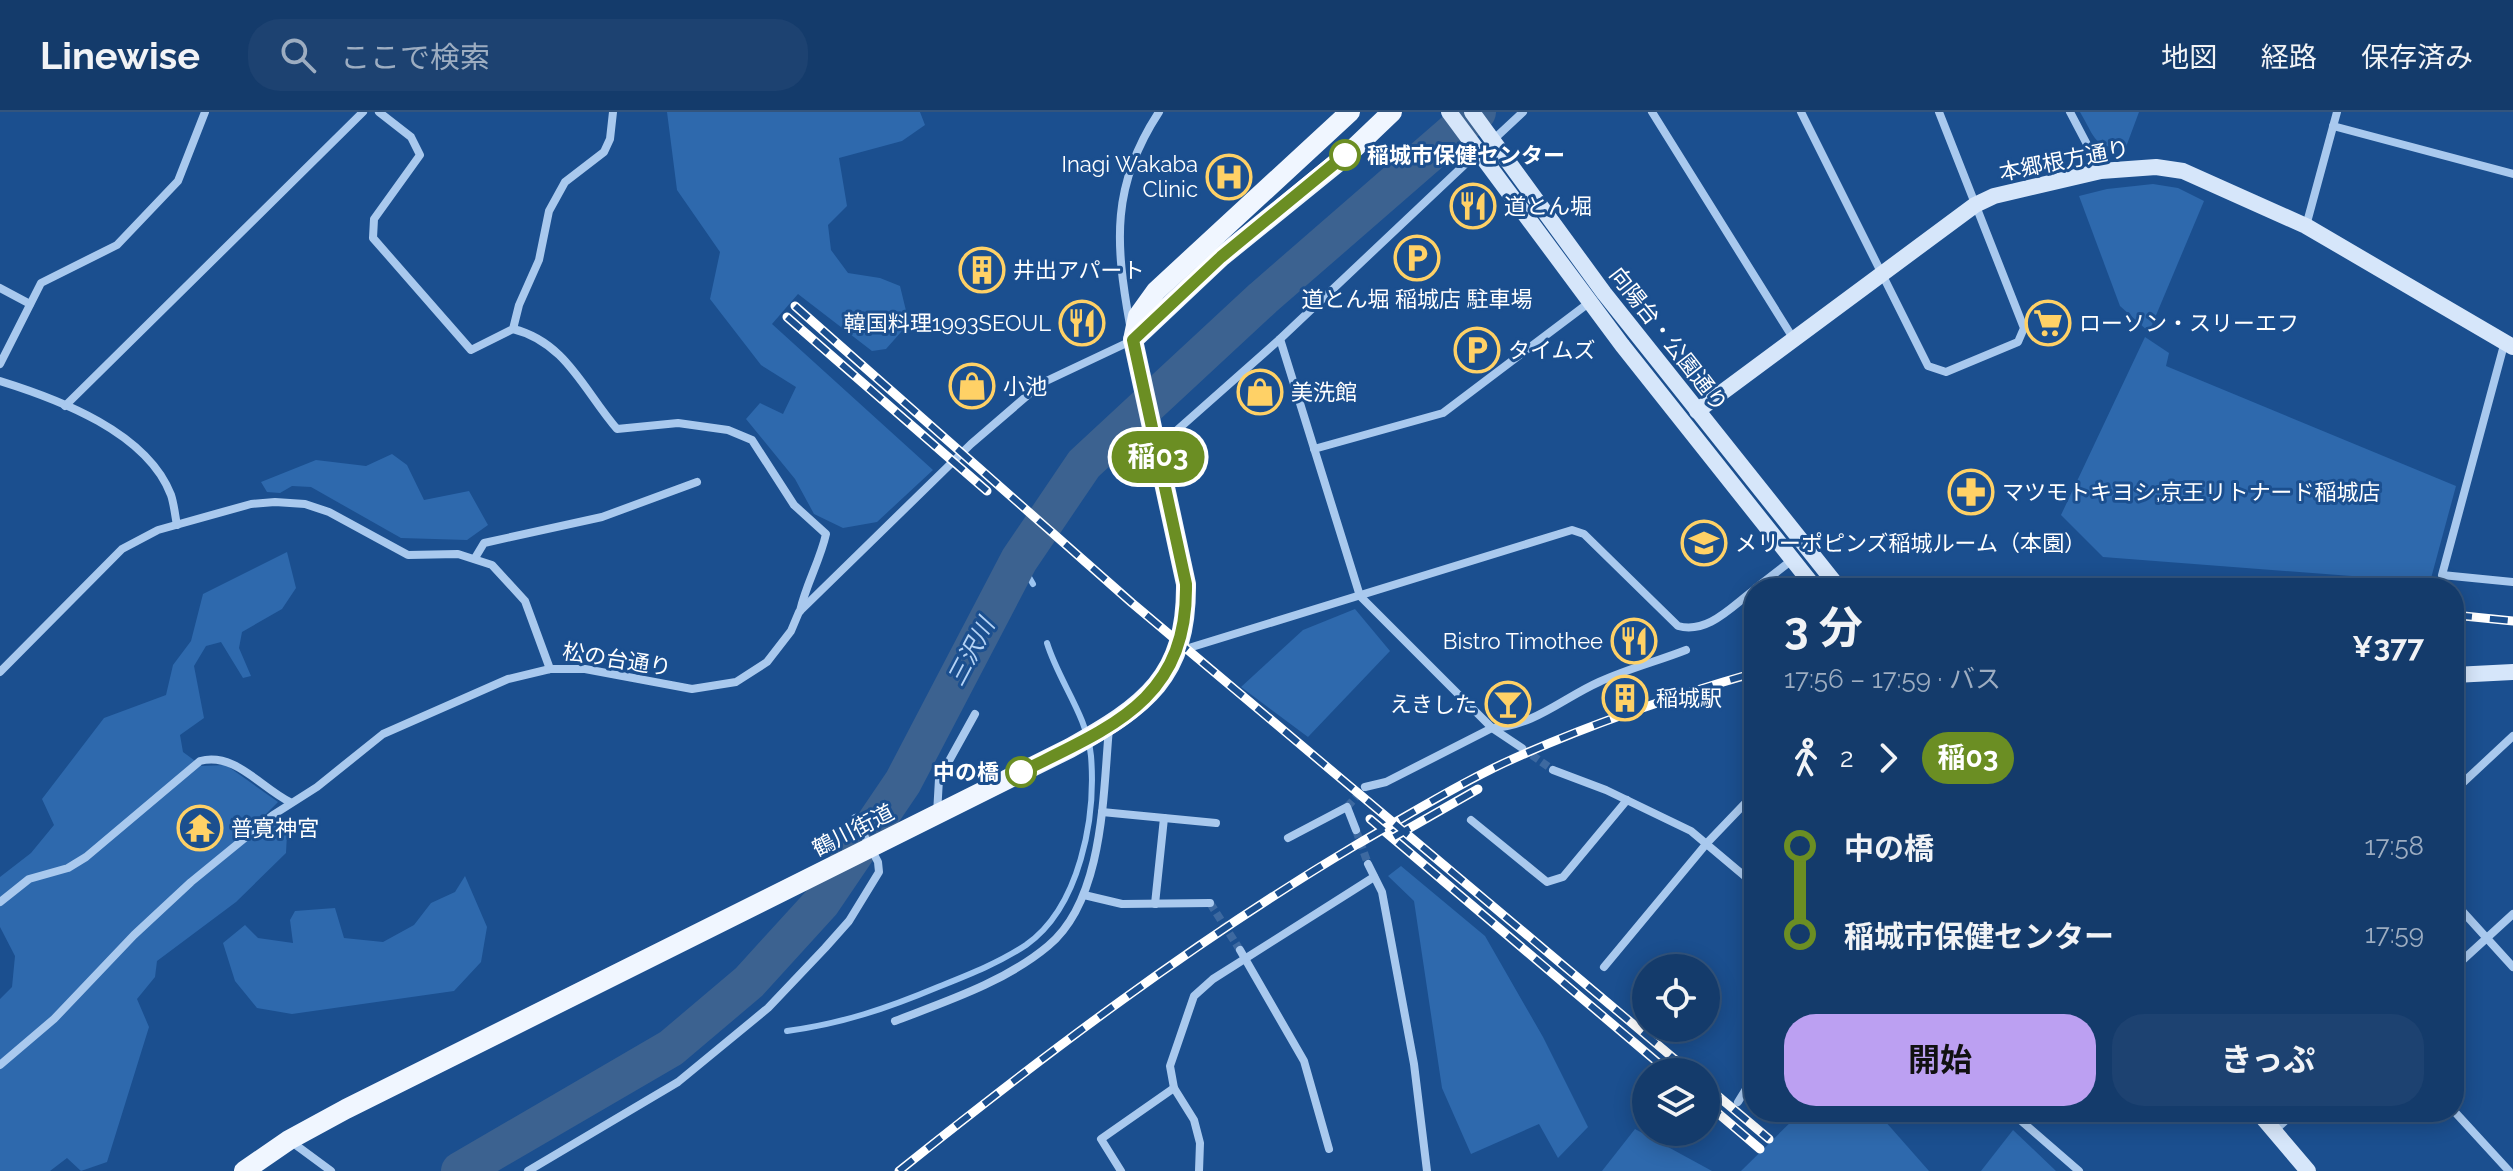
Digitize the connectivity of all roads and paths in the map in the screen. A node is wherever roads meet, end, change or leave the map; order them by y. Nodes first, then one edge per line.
1 (205, 112) edge
2 (363, 112) edge
3 (379, 112) edge
4 (613, 112) edge
5 (1159, 112) edge
6 (1350, 112) edge
7 (1392, 112) edge
8 (1449, 112) edge
9 (1472, 112) edge
10 (1523, 112) edge
11 (1652, 112) edge
12 (1801, 112) edge
13 (1939, 112) edge
14 (2070, 112) edge
15 (2337, 112) edge
16 (2333, 126) junction
17 (1488, 134) junction
18 (1474, 146) junction
19 (2101, 171) junction
20 (2513, 174) edge
21 (1975, 205) junction
22 (2306, 226) junction
23 (1881, 273) junction
24 (0, 288) edge
25 (1604, 293) junction
26 (1590, 303) junction
27 (30, 304) junction
28 (513, 329) junction
29 (1793, 338) junction
30 (1280, 339) junction
31 (1133, 340) junction
32 (2508, 346) edge
33 (0, 364) edge
34 (0, 381) edge
35 (65, 406) junction
36 (1697, 411) junction
37 (1155, 443) junction
38 (1314, 449) junction
39 (697, 482) dead end
40 (177, 525) junction
41 (475, 558) junction
42 (1792, 560) junction
43 (1769, 578) edge
44 (1807, 578) edge
45 (1831, 578) edge
46 (2513, 582) edge
47 (1360, 596) junction
48 (1744, 597) edge
49 (799, 612) junction
50 (1686, 650) dead end
51 (1178, 651) junction
52 (550, 669) junction
53 (0, 672) edge
54 (2513, 672) edge
55 (2464, 674) edge
56 (975, 714) dead end
57 (1104, 728) junction
58 (1492, 728) junction
59 (2513, 736) edge
60 (1522, 748) tunnel mouth
61 (1553, 770) tunnel mouth
62 (2464, 782) edge
63 (1365, 787) tunnel mouth
64 (1627, 800) junction
65 (290, 802) junction
66 (1744, 804) edge
67 (1102, 812) junction
68 (937, 814) junction
69 (1164, 818) junction
70 (856, 820) dead end
71 (1471, 820) dead end
72 (1216, 823) dead end
73 (1356, 830) tunnel mouth
74 (1288, 838) dead end
75 (1707, 843) junction
76 (874, 855) junction
77 (1368, 864) tunnel mouth
78 (1744, 875) edge
79 (1374, 877) junction
80 (1084, 895) junction
81 (0, 902) edge
82 (1210, 903) dead end
83 (1155, 904) junction
84 (2464, 913) edge
85 (2513, 914) edge
86 (2487, 938) junction
87 (1240, 950) tunnel mouth
88 (1245, 959) junction
89 (2464, 959) edge
90 (1604, 967) dead end
91 (2513, 967) edge
92 (895, 1021) dead end
93 (0, 1065) edge
94 (1174, 1088) junction
95 (1744, 1092) edge
96 (1738, 1102) dead end
97 (2025, 1122) edge
98 (2266, 1122) edge
99 (2284, 1122) edge
100 (2464, 1122) edge
101 (2274, 1131) junction
102 (289, 1140) junction
103 (1329, 1149) dead end
104 (244, 1171) edge
105 (331, 1171) edge
106 (528, 1171) edge
107 (1121, 1171) edge
108 (1199, 1171) edge
109 (1427, 1171) edge
110 (2079, 1171) edge
111 (2308, 1171) edge
112 (2509, 1171) edge

1 - 27 street
2 - 35 street
3 - 28 street
4 - 28 street
5 - 31 street
6 - 31 main road
7 - 31 main road
8 - 18 street, 向陽台・公園通り
9 - 17 street, 向陽台・公園通り
10 - 17 street
11 - 29 street
12 - 23 street
13 - 21 street
14 - 19 street
15 - 16 street
16 - 20 street
16 - 22 street
17 - 25 street, 向陽台・公園通り
18 - 26 street, 向陽台・公園通り
18 - 30 street
19 - 21 street, 本郷根方通り
19 - 22 street, 本郷根方通り
21 - 23 street, 本郷根方通り
21 - 23 street
22 - 32 street, 本郷根方通り
23 - 29 street, 本郷根方通り
24 - 27 street
25 - 26 street
25 - 36 street, 向陽台・公園通り
26 - 38 street
26 - 42 street, 向陽台・公園通り
27 - 33 street
28 - 49 street
29 - 36 street, 本郷根方通り
30 - 37 street
30 - 38 street
31 - 37 main road, 鶴川街道
31 - 49 street, 松の台通り
32 - 46 street
34 - 35 street
35 - 40 street
36 - 45 street, 向陽台・公園通り
37 - 51 main road, 鶴川街道
38 - 47 street
39 - 41 street
40 - 41 street, 松の台通り
40 - 53 street, 松の台通り
41 - 52 street, 松の台通り
42 - 43 street
42 - 44 street, 向陽台・公園通り
47 - 48 street
47 - 51 street
47 - 58 street
49 - 52 street, 松の台通り
50 - 58 street
51 - 57 main road, 鶴川街道
52 - 65 street
54 - 55 street
56 - 68 street
57 - 67 street
57 - 68 main road, 鶴川街道
58 - 60 street
58 - 63 street
59 - 62 street
61 - 64 street
64 - 71 street
64 - 75 street
65 - 81 street
65 - 93 street
66 - 75 street
67 - 69 street
67 - 80 street
68 - 76 main road, 鶴川街道
69 - 72 street
69 - 83 street
70 - 76 street
73 - 74 street
75 - 78 street
75 - 90 street
76 - 102 main road, 鶴川街道
76 - 106 street
77 - 79 street
79 - 88 street
79 - 109 street
80 - 83 street
80 - 92 street
82 - 83 street
84 - 86 street
85 - 86 street
86 - 89 street
86 - 91 street
87 - 88 street
88 - 94 street
88 - 103 street
94 - 107 street
94 - 108 street
95 - 96 street
97 - 110 street
98 - 101 street
99 - 101 street
100 - 112 street
101 - 111 street
102 - 104 main road, 鶴川街道
102 - 105 street

